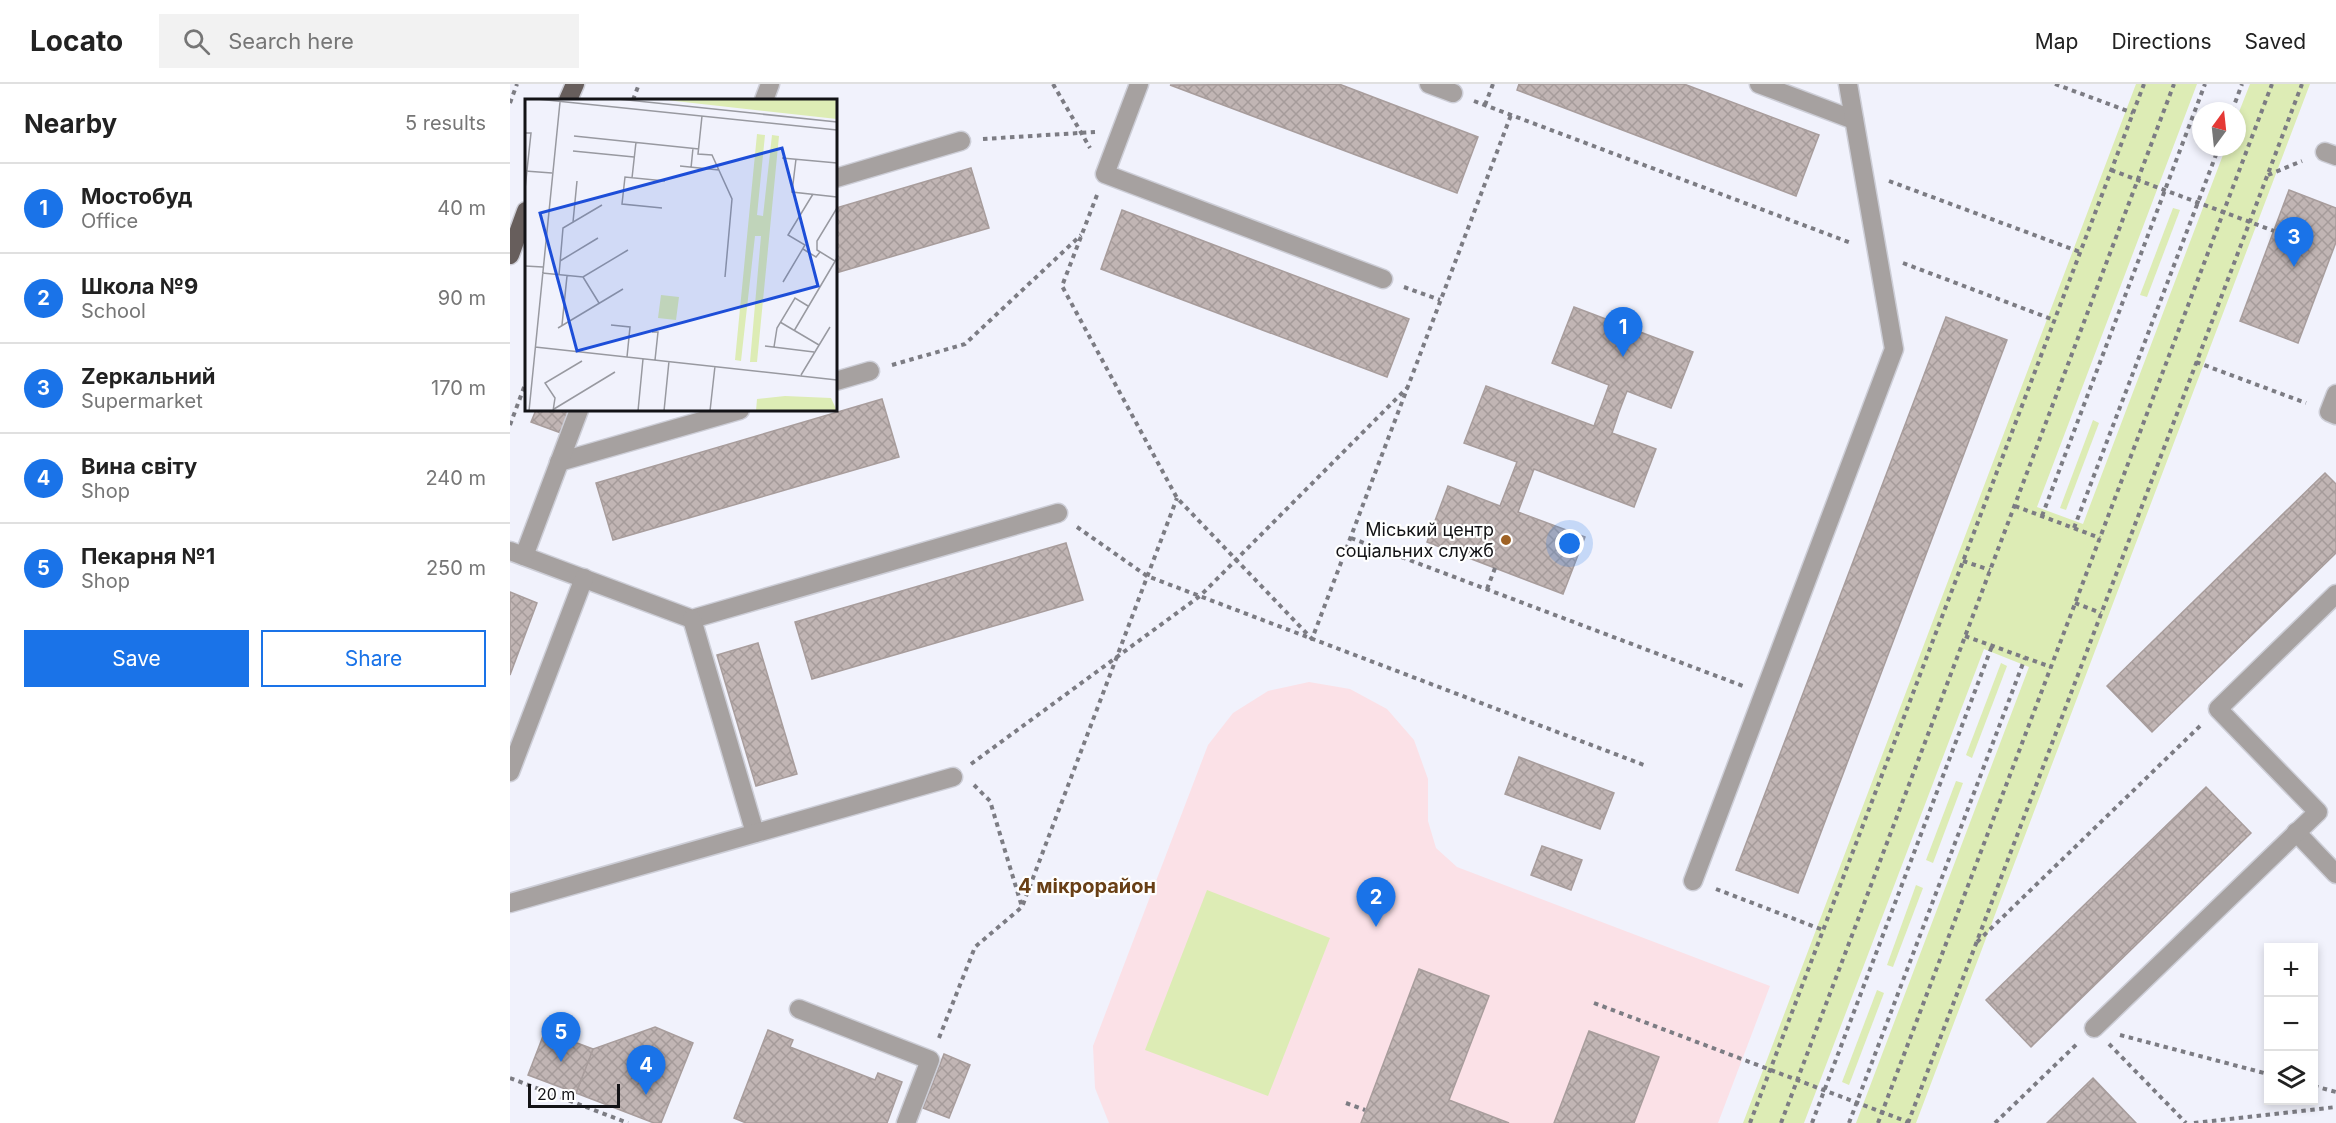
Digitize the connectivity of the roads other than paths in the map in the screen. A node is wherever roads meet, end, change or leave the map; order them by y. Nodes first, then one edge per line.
1 (575, 84) edge
2 (770, 84) edge
3 (1139, 84) edge
4 (1429, 84) edge
5 (1759, 84) edge
6 (1848, 84) edge
7 (1453, 93) road end
8 (568, 99) edge
9 (764, 99) edge
10 (1854, 120) junction
11 (961, 141) road end
12 (837, 178) edge
13 (525, 214) edge
14 (510, 255) edge
15 (1383, 279) road end
16 (870, 371) road end
17 (837, 381) edge
18 (2336, 394) edge
19 (579, 411) edge
20 (737, 411) edge
21 (2333, 413) edge
22 (559, 462) junction
23 (1058, 513) road end
24 (517, 553) edge
25 (584, 578) junction
26 (2336, 594) edge
27 (692, 619) junction
28 (510, 772) edge
29 (953, 777) road end
30 (2296, 832) junction
31 (755, 833) junction
32 (2336, 874) edge
33 (1693, 881) road end
34 (510, 903) edge
35 (800, 1009) dead end
36 (2094, 1028) road end
37 (906, 1123) edge

1 - 8 main road
2 - 9 lane
3 - 15 lane
4 - 7 lane
5 - 10 lane
6 - 10 lane
10 - 33 lane
11 - 12 lane
13 - 14 main road
16 - 17 lane
18 - 21 lane
19 - 22 lane
20 - 22 lane
22 - 24 lane
23 - 27 lane
24 - 25 lane
25 - 27 lane
25 - 28 lane
26 - 30 lane
27 - 31 lane
29 - 31 lane
30 - 32 lane
30 - 36 lane
31 - 34 lane
35 - 37 lane

